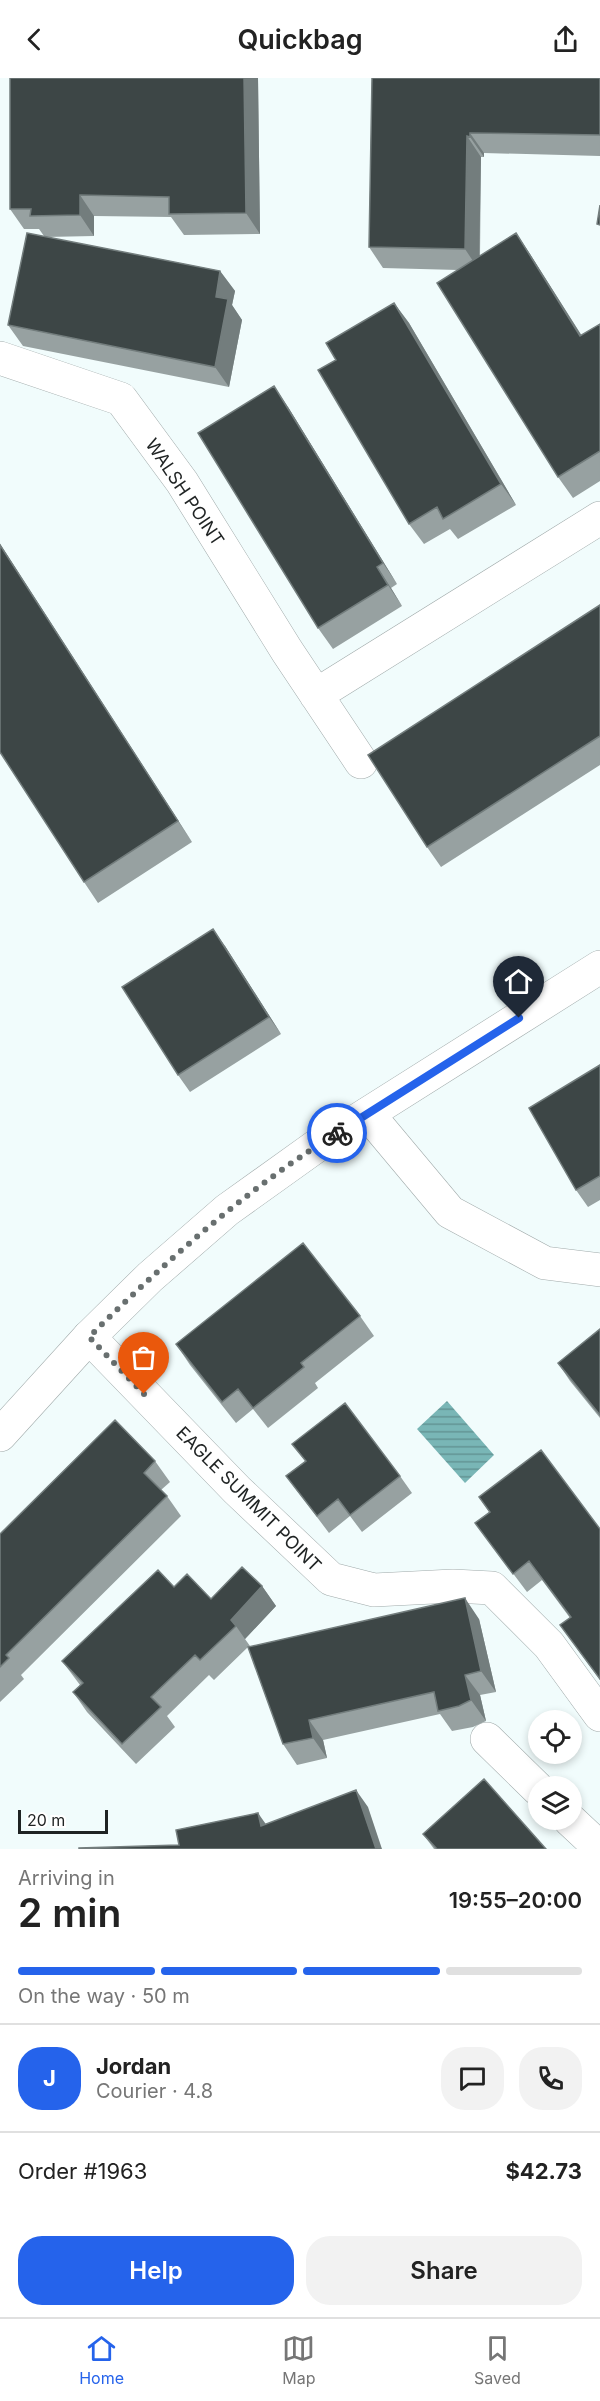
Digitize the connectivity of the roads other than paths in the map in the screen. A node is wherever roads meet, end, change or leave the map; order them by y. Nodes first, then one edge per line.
1 (0, 358) edge
2 (600, 518) edge
3 (316, 695) junction
4 (361, 762) dead end
5 (600, 967) edge
6 (368, 1114) junction
7 (600, 1270) edge
8 (89, 1337) junction
9 (0, 1435) edge
10 (600, 1715) edge
11 (487, 1739) dead end
12 (528, 1779) edge
13 (581, 1830) edge
14 (600, 1848) edge

1 - 3 street, WALSH POINT
2 - 3 street
3 - 4 street, WALSH POINT
5 - 6 street
6 - 7 street
6 - 8 street
8 - 9 street
8 - 10 street, EAGLE SUMMIT POINT
11 - 12 street
13 - 14 street

